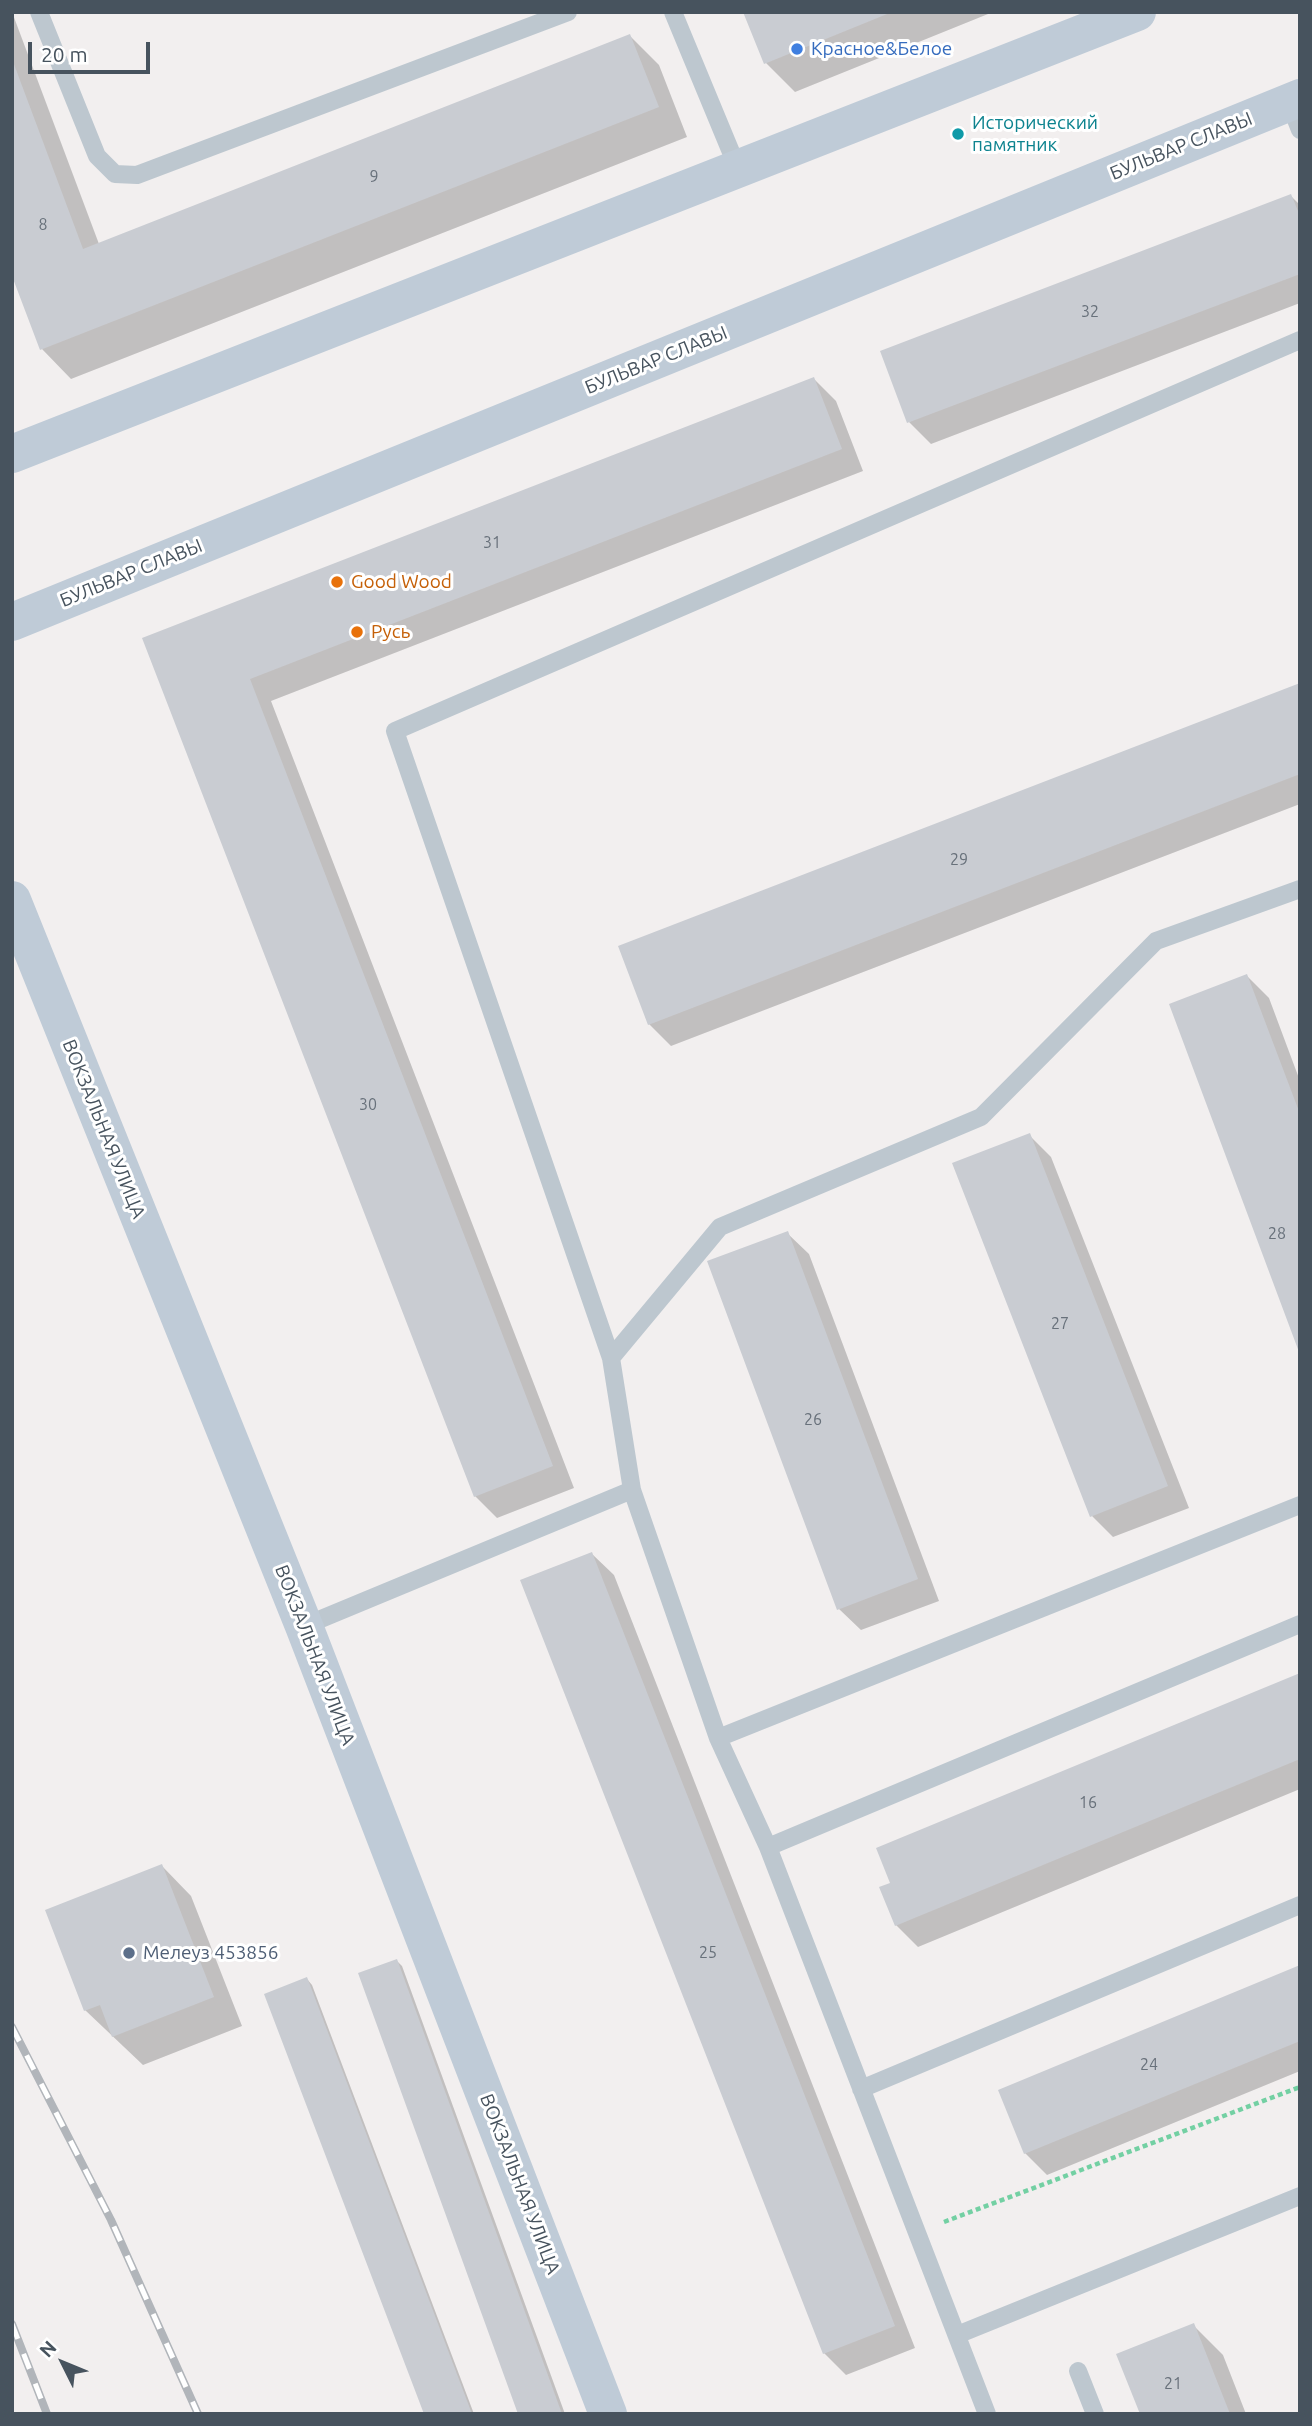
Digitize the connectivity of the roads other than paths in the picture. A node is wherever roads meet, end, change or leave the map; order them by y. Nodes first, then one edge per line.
1 (38, 12) edge
2 (568, 12) edge
3 (673, 12) edge
4 (1137, 12) edge
5 (1296, 110) edge
6 (738, 169) junction
7 (1300, 340) edge
8 (12, 454) edge
9 (12, 622) edge
10 (1300, 889) edge
11 (12, 900) edge
12 (611, 1357) junction
13 (632, 1490) junction
14 (1300, 1505) edge
15 (1300, 1624) edge
16 (304, 1626) junction
17 (719, 1738) junction
18 (768, 1847) junction
19 (1300, 1905) edge
20 (862, 2089) junction
21 (1299, 2197) edge
22 (957, 2335) junction
23 (1078, 2371) dead end
24 (608, 2414) edge
25 (987, 2414) edge
26 (1095, 2414) edge

1 - 2 lane
3 - 6 lane
4 - 6 street
5 - 9 street, БУЛЬВАР СЛАВЫ
6 - 8 street
7 - 12 lane
10 - 12 lane
11 - 16 street, ВОКЗАЛЬНАЯ УЛИЦА
12 - 13 lane
13 - 16 lane
13 - 17 lane
14 - 17 lane
15 - 18 lane
16 - 24 street, ВОКЗАЛЬНАЯ УЛИЦА
17 - 18 lane
18 - 20 lane
19 - 20 lane
20 - 22 lane
21 - 22 lane
22 - 25 lane
23 - 26 lane

